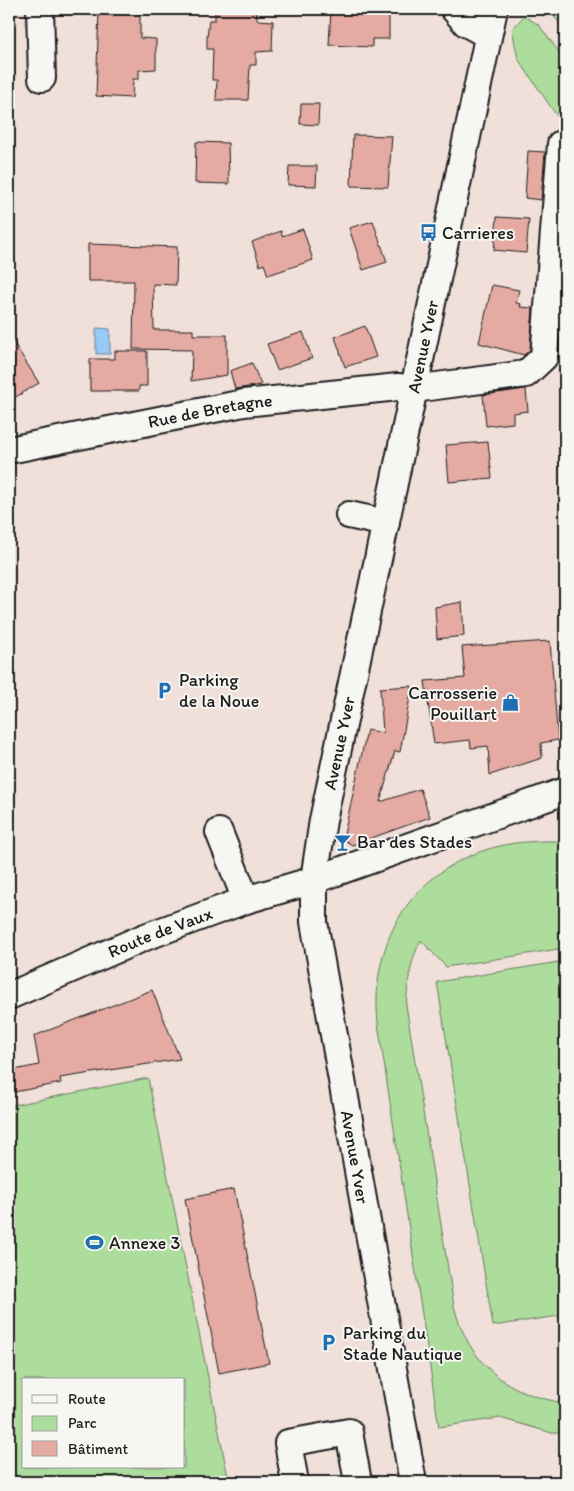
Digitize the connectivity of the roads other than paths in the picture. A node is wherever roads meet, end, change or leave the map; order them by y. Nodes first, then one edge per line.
1 (40, 9) edge
2 (454, 9) edge
3 (494, 9) edge
4 (488, 35) junction
5 (42, 78) dead end
6 (561, 144) dead end
7 (414, 389) junction
8 (9, 450) edge
9 (349, 515) dead end
10 (386, 523) junction
11 (565, 791) edge
12 (219, 832) dead end
13 (314, 880) junction
14 (246, 900) junction
15 (9, 996) edge
16 (295, 1482) edge
17 (358, 1482) edge
18 (413, 1482) edge

1 - 5 street
2 - 4 street
3 - 4 street, Avenue Yver
4 - 7 street, Avenue Yver
6 - 7 street, Rue de Bretagne
7 - 8 street, Rue de Bretagne
7 - 10 street, Avenue Yver
9 - 10 street
10 - 13 street, Avenue Yver
11 - 13 street, Route de Vaux
12 - 14 street
13 - 14 street, Route de Vaux
13 - 18 street, Avenue Yver
14 - 15 street, Route de Vaux
16 - 17 street

